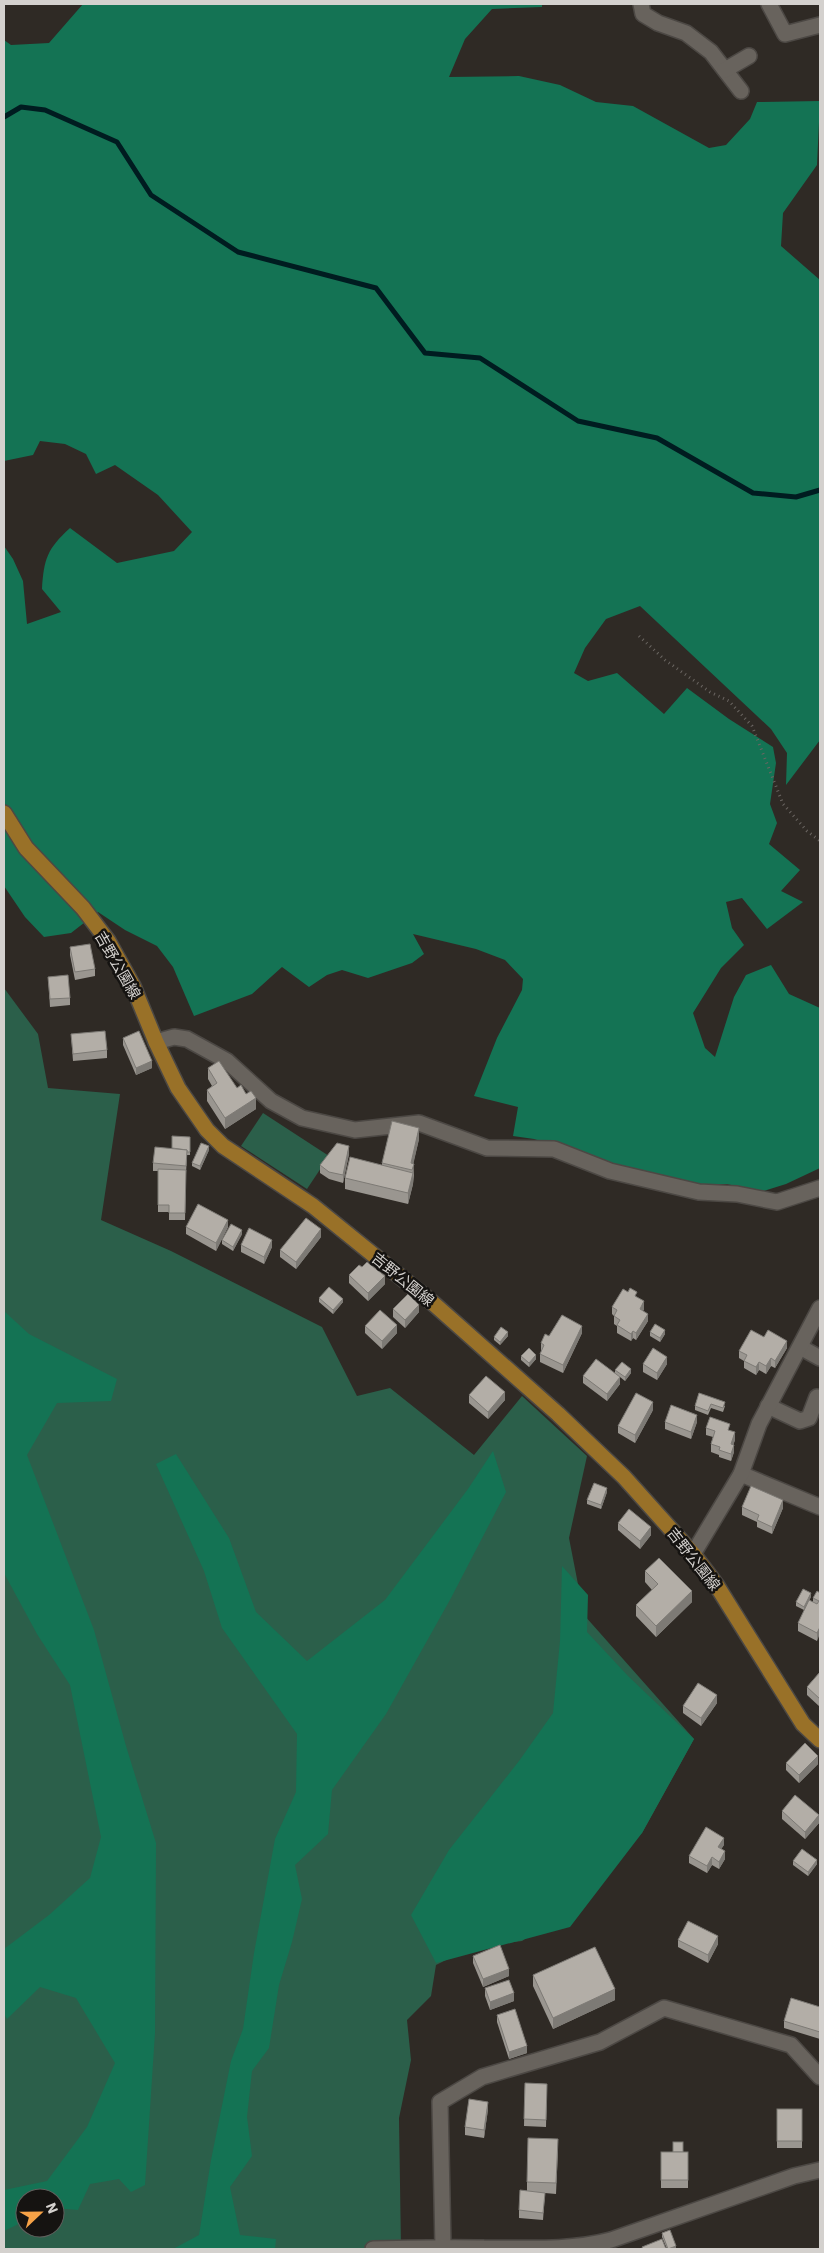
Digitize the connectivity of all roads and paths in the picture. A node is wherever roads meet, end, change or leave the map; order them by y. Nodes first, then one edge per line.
1 (641, 4) edge
2 (769, 4) edge
3 (820, 25) edge
4 (749, 56) dead end
5 (725, 70) junction
6 (742, 92) dead end
7 (639, 636) dead end
8 (4, 813) edge
9 (820, 841) edge
10 (156, 1042) junction
11 (820, 1188) edge
12 (820, 1308) edge
13 (800, 1347) junction
14 (820, 1358) edge
15 (818, 1397) dead end
16 (768, 1406) junction
17 (741, 1474) junction
18 (820, 1507) edge
19 (693, 1554) junction
20 (820, 1740) edge
21 (820, 2077) edge
22 (820, 2170) edge
23 (443, 2247) junction
24 (373, 2249) edge
25 (566, 2249) edge

1 - 5 street
2 - 3 street
4 - 5 street
5 - 6 street
7 - 9 path
8 - 10 main road, 吉野公園線
10 - 11 street
10 - 19 main road, 吉野公園線
12 - 13 street
13 - 14 street
13 - 16 street
15 - 16 street
16 - 17 street
17 - 18 street
17 - 19 street
19 - 20 main road, 吉野公園線
21 - 23 street
22 - 25 street
23 - 24 street
23 - 25 street

